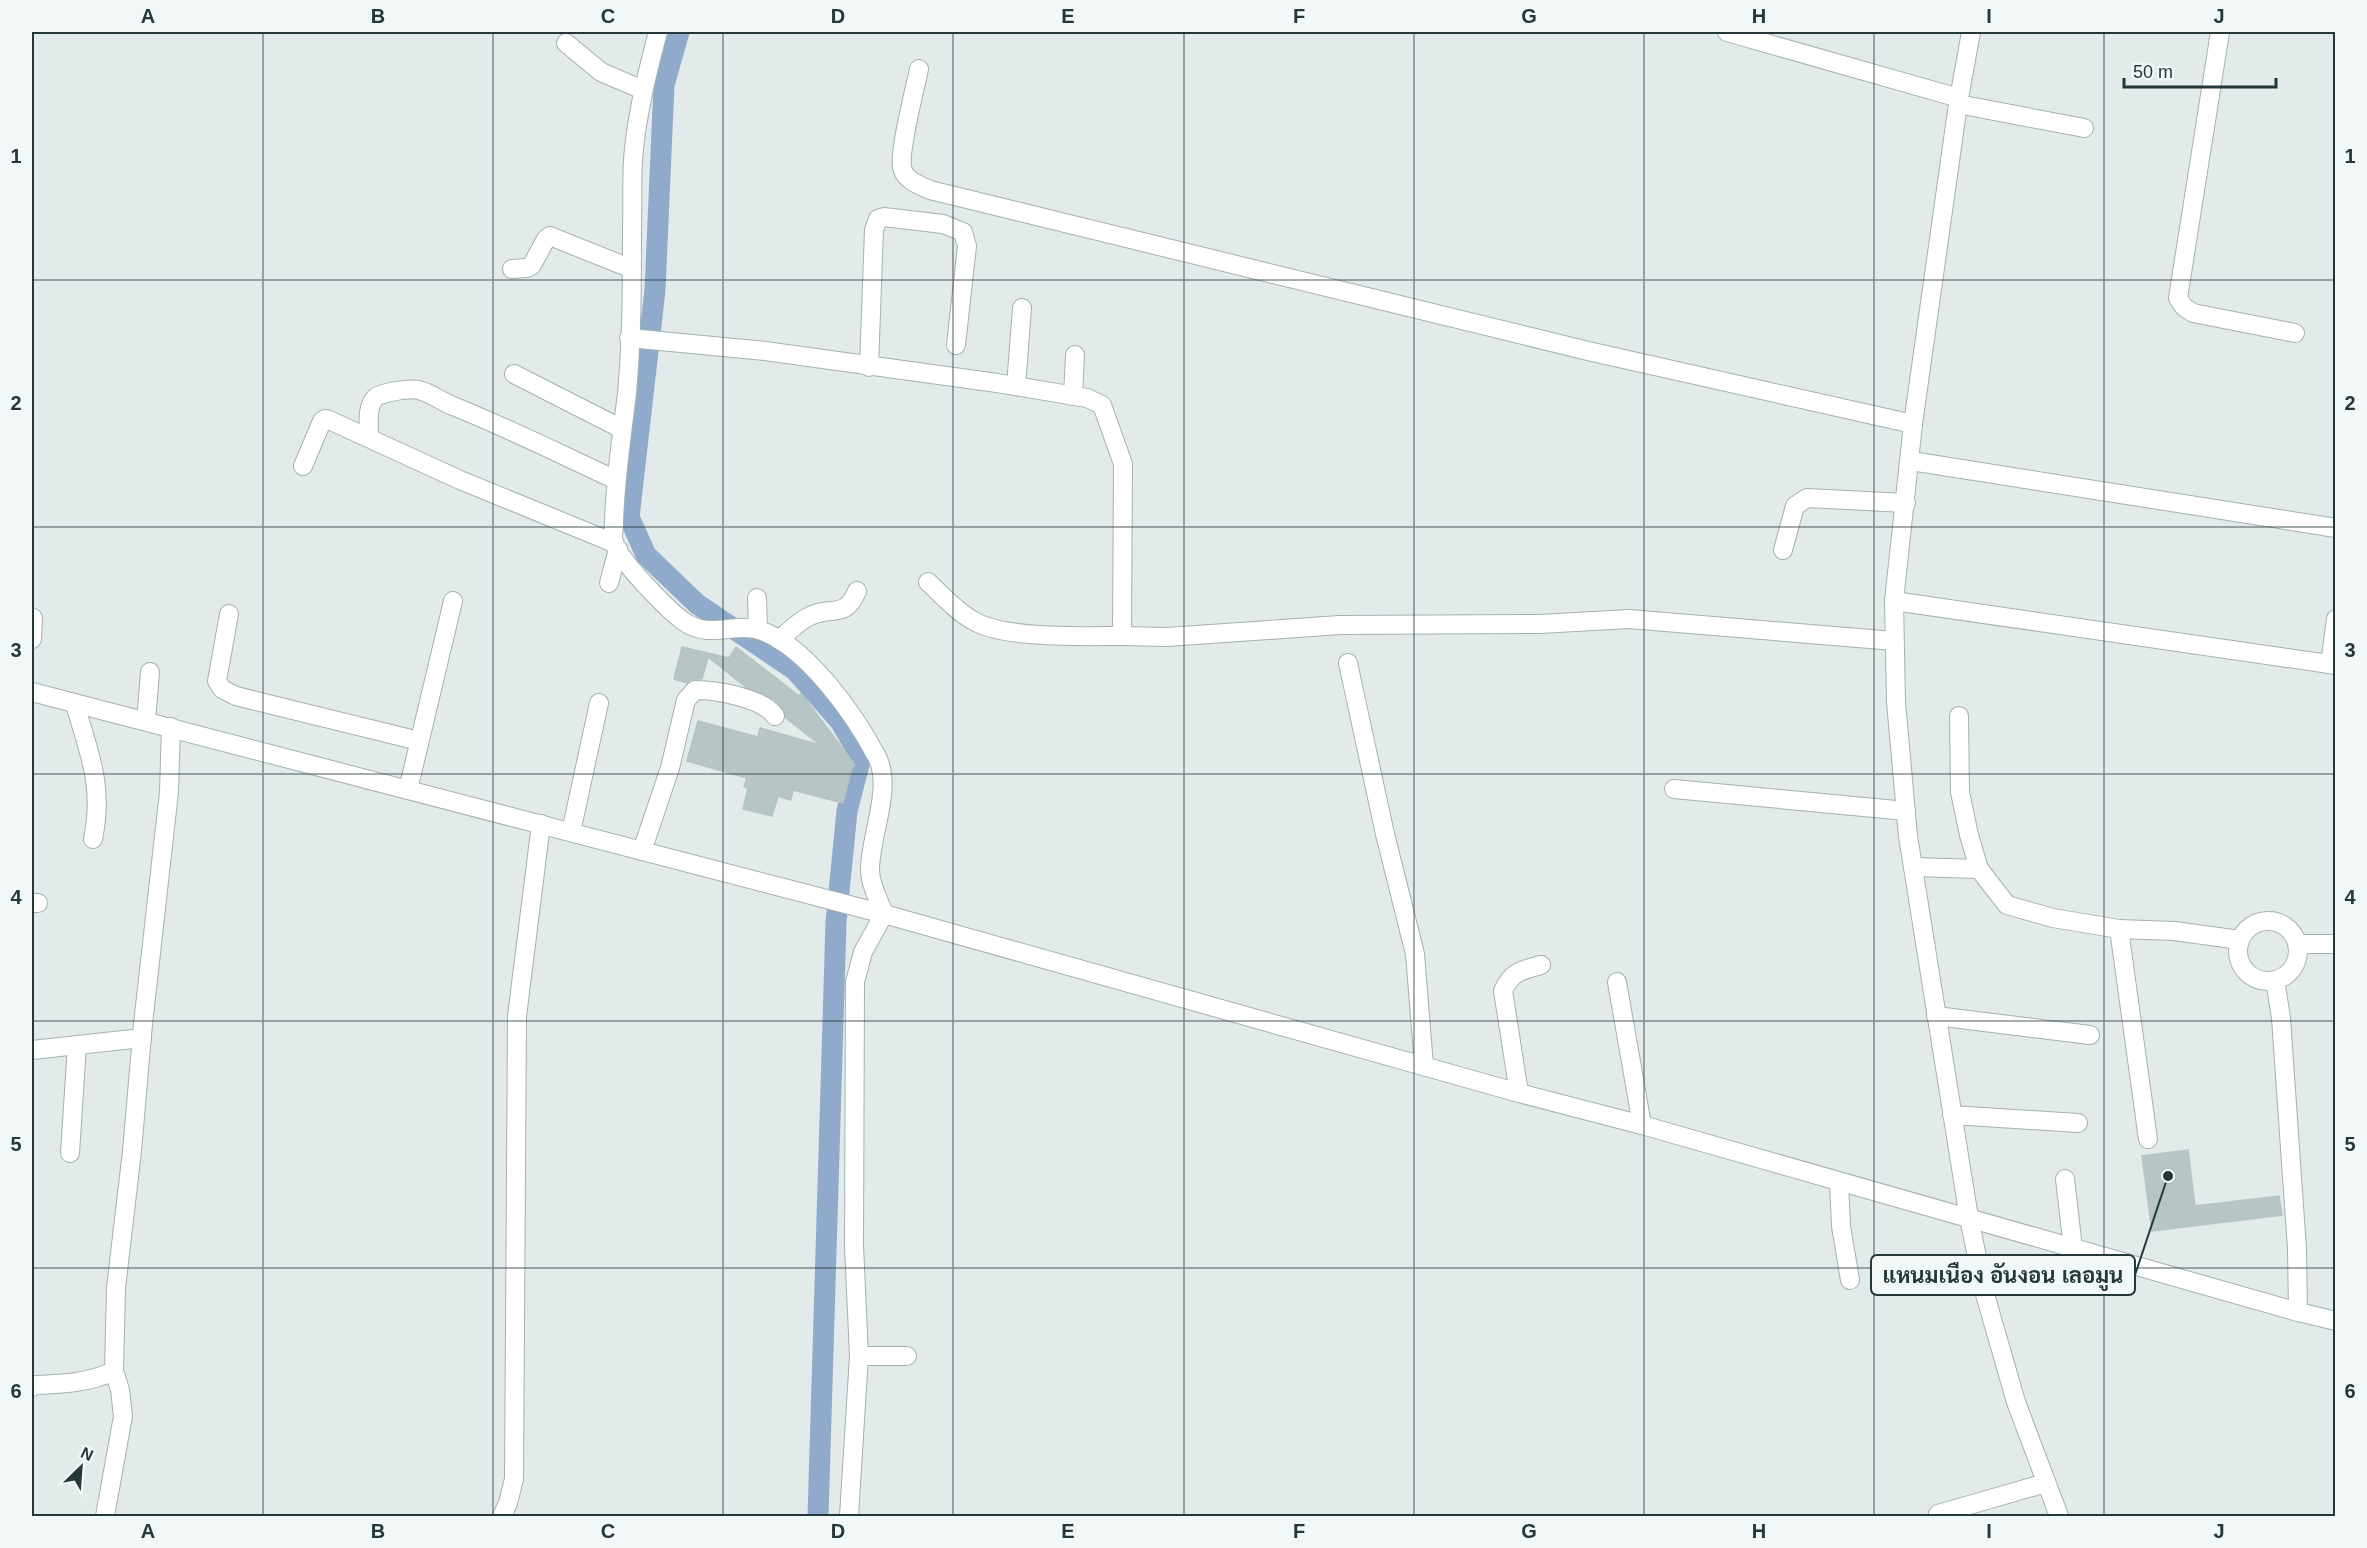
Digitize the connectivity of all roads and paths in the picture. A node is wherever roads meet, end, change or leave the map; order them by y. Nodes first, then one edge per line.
1 (658, 32) edge
2 (1727, 32) edge
3 (1971, 32) edge
4 (2220, 32) edge
5 (566, 43) dead end
6 (919, 69) dead end
7 (644, 90) junction
8 (1959, 101) junction
9 (2084, 128) dead end
10 (632, 268) junction
11 (512, 269) dead end
12 (1022, 308) dead end
13 (2295, 333) dead end
14 (636, 338) junction
15 (956, 345) dead end
16 (1075, 355) dead end
17 (869, 367) junction
18 (514, 374) dead end
19 (1016, 386) junction
20 (1073, 396) junction
21 (1913, 424) junction
22 (622, 429) junction
23 (369, 438) junction
24 (1911, 461) junction
25 (303, 466) dead end
26 (616, 480) junction
27 (1905, 503) junction
28 (2336, 528) edge
29 (616, 546) junction
30 (1783, 550) dead end
31 (927, 582) dead end
32 (609, 583) dead end
33 (857, 591) dead end
34 (757, 598) dead end
35 (453, 601) dead end
36 (1894, 601) junction
37 (229, 614) dead end
38 (33, 618) dead end
39 (2336, 619) edge
40 (749, 630) junction
41 (1122, 636) junction
42 (32, 639) edge
43 (779, 640) junction
44 (1894, 641) junction
45 (1348, 663) dead end
46 (2333, 665) edge
47 (150, 672) dead end
48 (32, 692) edge
49 (75, 704) junction
50 (599, 704) dead end
51 (775, 716) dead end
52 (1959, 716) dead end
53 (146, 721) junction
54 (171, 727) junction
55 (419, 741) junction
56 (1674, 789) dead end
57 (408, 790) junction
58 (1906, 811) junction
59 (541, 824) junction
60 (571, 832) junction
61 (93, 839) dead end
62 (642, 850) junction
63 (1913, 867) junction
64 (1979, 869) junction
65 (884, 914) junction
66 (2119, 929) junction
67 (2240, 940) junction
68 (2298, 944) junction
69 (2336, 944) edge
70 (1541, 965) dead end
71 (2275, 980) junction
72 (1617, 982) dead end
73 (1936, 1016) junction
74 (2090, 1035) dead end
75 (142, 1038) junction
76 (77, 1046) junction
77 (32, 1050) edge
78 (1424, 1066) junction
79 (1519, 1093) junction
80 (1952, 1115) junction
81 (2078, 1123) dead end
82 (1642, 1125) junction
83 (2148, 1139) dead end
84 (70, 1153) dead end
85 (2065, 1179) dead end
86 (1839, 1182) junction
87 (1969, 1218) junction
88 (2073, 1248) junction
89 (1850, 1280) dead end
90 (2298, 1312) junction
91 (2336, 1321) edge
92 (859, 1356) junction
93 (907, 1356) dead end
94 (114, 1371) junction
95 (32, 1387) edge
96 (2046, 1483) junction
97 (1938, 1514) dead end
98 (105, 1516) edge
99 (502, 1516) edge
100 (849, 1516) edge
101 (2059, 1516) edge

1 - 7 street
2 - 8 street
3 - 8 street
4 - 13 street
5 - 7 street
6 - 21 street
7 - 10 street
8 - 9 street
8 - 21 street
10 - 11 street
10 - 14 street
12 - 19 street
14 - 17 street
14 - 22 street
15 - 17 street
16 - 20 street
17 - 19 street
18 - 22 street
19 - 20 street
20 - 41 street
21 - 24 street
22 - 26 street
23 - 25 street
23 - 26 street
23 - 29 street
24 - 27 street
24 - 28 street
26 - 29 street
27 - 30 street
27 - 36 street
29 - 32 street
29 - 40 street
31 - 41 street
33 - 43 street
34 - 40 street
35 - 55 street
36 - 44 street
36 - 46 street
37 - 55 street
38 - 42 street
39 - 46 street
40 - 43 street
41 - 44 street
43 - 65 street
44 - 58 street
45 - 78 street
47 - 53 street
48 - 49 street
49 - 53 street
49 - 61 street
50 - 60 street
51 - 62 street
52 - 64 street
53 - 54 street
54 - 57 street
54 - 75 street
55 - 57 street
56 - 58 street
57 - 59 street
58 - 63 street
59 - 60 street
59 - 99 street
60 - 62 street
62 - 65 street
63 - 64 street
63 - 73 street
64 - 66 street
65 - 78 street
65 - 92 street
66 - 67 street
66 - 83 street
67 - 68 street
67 - 71 street
68 - 69 street
68 - 71 street
70 - 79 street
71 - 90 street
72 - 82 street
73 - 74 street
73 - 80 street
75 - 76 street
75 - 94 street
76 - 77 street
76 - 84 street
78 - 79 street
79 - 82 street
80 - 81 street
80 - 87 street
82 - 86 street
85 - 88 street
86 - 87 street
86 - 89 street
87 - 88 street
87 - 96 street
88 - 90 street
90 - 91 street
92 - 93 street
92 - 100 street
94 - 95 street
94 - 98 street
96 - 97 street
96 - 101 street

